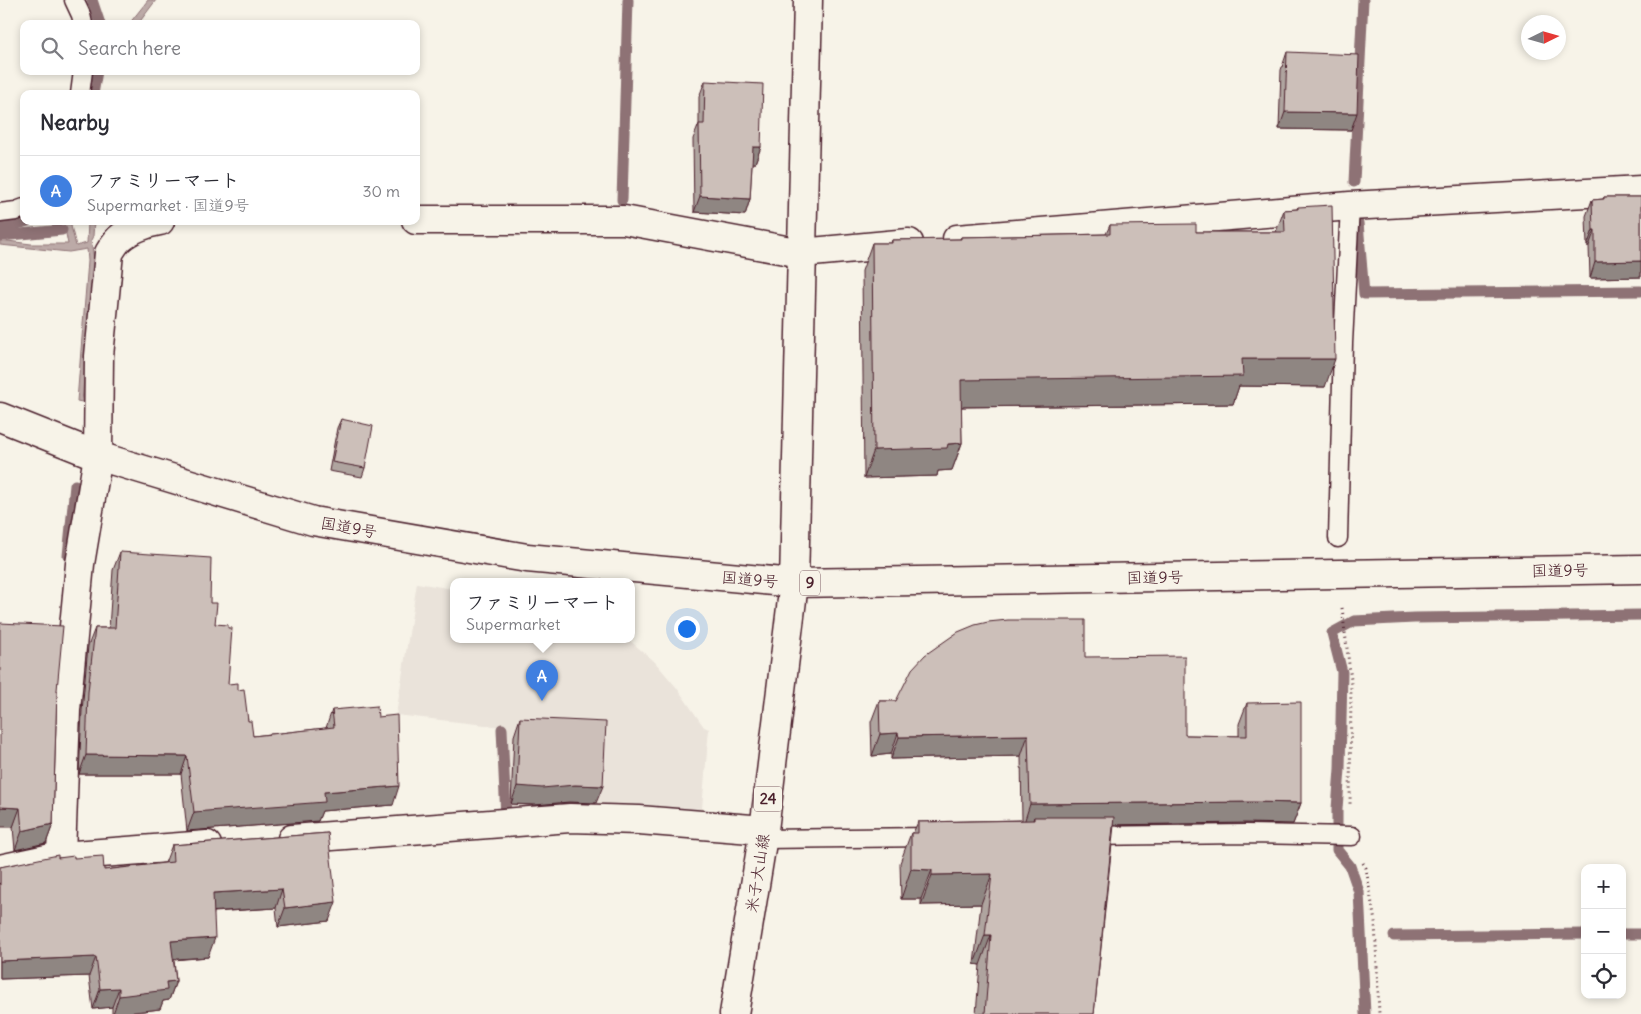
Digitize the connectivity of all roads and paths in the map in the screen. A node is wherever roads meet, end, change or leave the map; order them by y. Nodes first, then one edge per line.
1 (74, 0) edge
2 (808, 0) edge
3 (82, 20) edge
4 (82, 75) edge
5 (81, 90) edge
6 (1641, 190) edge
7 (1350, 206) junction
8 (20, 210) edge
9 (0, 213) edge
10 (420, 220) edge
11 (145, 225) edge
12 (801, 253) junction
13 (0, 417) edge
14 (98, 456) junction
15 (1338, 538) dead end
16 (1641, 569) edge
17 (1337, 573) junction
18 (794, 583) junction
19 (764, 834) junction
20 (1068, 836) edge
21 (1352, 836) junction
22 (950, 837) edge
23 (271, 841) edge
24 (233, 843) edge
25 (61, 856) junction
26 (0, 869) edge
27 (734, 1014) edge
28 (1379, 1014) edge

1 - 3 lane
2 - 12 main road, 米子大山線
4 - 5 lane
6 - 7 main road
7 - 12 main road
7 - 15 lane
8 - 9 lane
10 - 12 main road
11 - 14 main road
12 - 18 main road, 米子大山線
13 - 14 main road, 国道9号 / 9
14 - 18 main road, 国道9号 / 9
14 - 25 main road
16 - 17 main road, 国道9号 / 9
17 - 18 main road, 国道9号 / 9
17 - 21 path
18 - 19 main road, 米子大山線 / 24
19 - 22 lane
19 - 23 main road
19 - 27 main road, 米子大山線 / 24
20 - 21 lane
21 - 28 path
24 - 25 main road
25 - 26 main road

